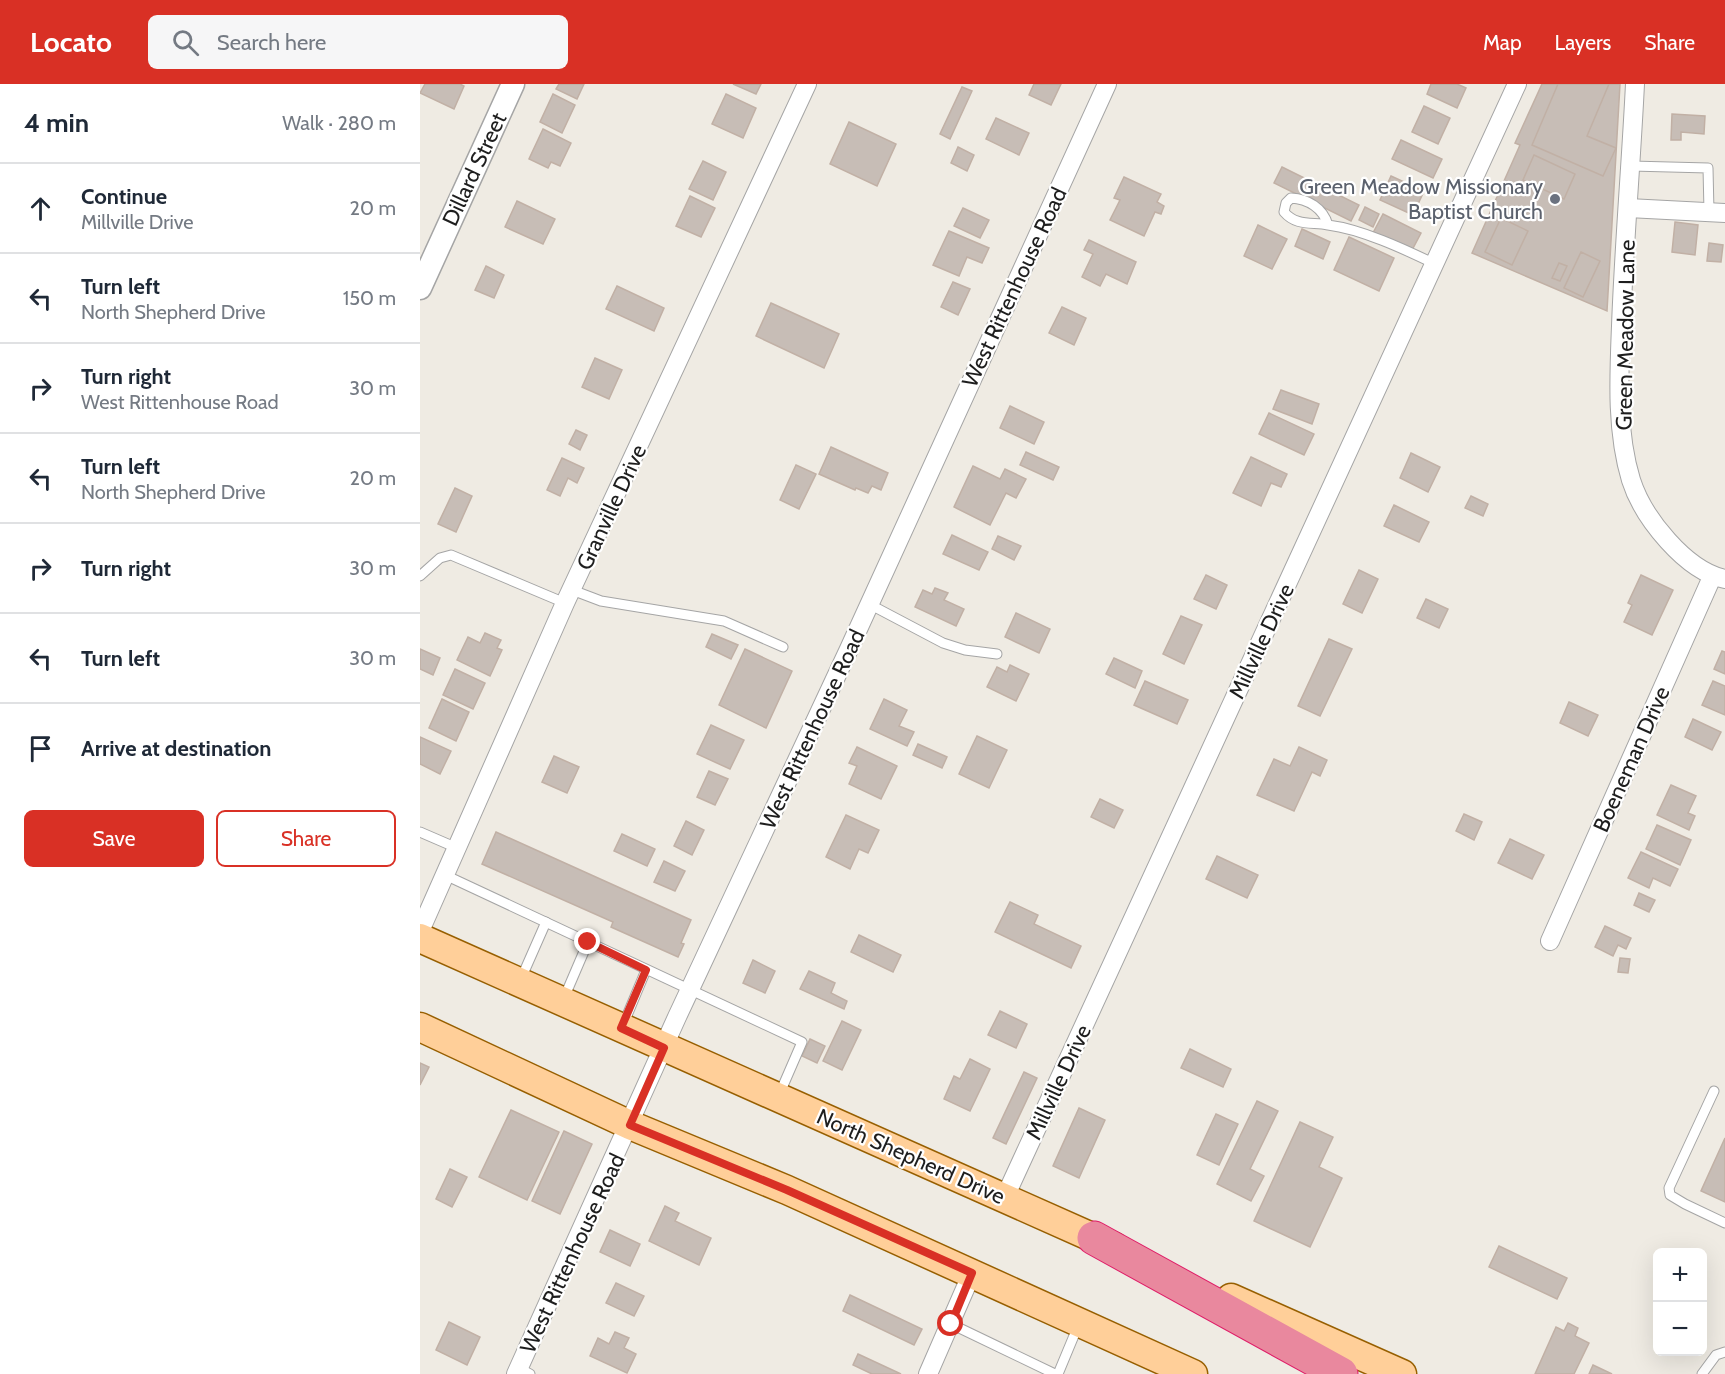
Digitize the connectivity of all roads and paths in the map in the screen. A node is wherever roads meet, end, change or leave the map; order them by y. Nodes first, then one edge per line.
1 (513, 84) edge
2 (807, 84) edge
3 (1107, 84) edge
4 (1517, 84) edge
5 (1635, 84) edge
6 (1631, 166) junction
7 (1628, 208) junction
8 (1717, 212) edge
9 (1328, 225) dead end
10 (1435, 264) junction
11 (420, 288) edge
12 (420, 576) edge
13 (1719, 578) edge
14 (569, 597) junction
15 (869, 604) junction
16 (783, 647) dead end
17 (997, 654) dead end
18 (420, 832) edge
19 (457, 848) junction
20 (445, 875) junction
21 (546, 922) junction
22 (420, 932) edge
23 (420, 938) edge
24 (1550, 941) dead end
25 (588, 942) junction
26 (646, 970) junction
27 (519, 983) junction
28 (690, 990) junction
29 (562, 1002) junction
30 (420, 1027) edge
31 (621, 1028) junction
32 (664, 1048) junction
33 (1714, 1091) dead end
34 (778, 1098) junction
35 (630, 1125) junction
36 (1005, 1197) junction
37 (1725, 1223) edge
38 (1094, 1238) junction
39 (972, 1273) junction
40 (1079, 1322) junction
41 (951, 1324) junction
42 (1725, 1352) edge
43 (522, 1372) edge
44 (928, 1374) edge
45 (1057, 1374) edge
46 (1193, 1374) edge
47 (1341, 1374) edge
48 (1401, 1374) edge
49 (1702, 1374) edge

1 - 11 street, Dillard Street
2 - 14 street, Granville Drive
3 - 15 street, West Rittenhouse Road
4 - 10 street, Millville Drive
5 - 6 street, Green Meadow Lane
6 - 7 street, Green Meadow Lane
6 - 8 lane
7 - 8 street
7 - 13 street, Green Meadow Lane
9 - 10 lane
10 - 36 street, Millville Drive
12 - 14 lane
13 - 24 street, Boeneman Drive
14 - 16 lane
14 - 19 street, Granville Drive
15 - 17 lane
15 - 28 street, West Rittenhouse Road
18 - 19 lane
19 - 20 street, Granville Drive
20 - 21 lane
20 - 22 street, Granville Drive
21 - 25 lane
21 - 27 lane
23 - 27 main road, North Shepherd Drive
25 - 26 lane
25 - 29 lane
26 - 28 lane
26 - 31 lane
27 - 29 main road, North Shepherd Drive
28 - 32 street, West Rittenhouse Road
28 - 34 lane
29 - 31 main road, North Shepherd Drive
30 - 35 main road
31 - 32 main road, North Shepherd Drive
32 - 34 main road, North Shepherd Drive
32 - 35 street, West Rittenhouse Road
33 - 37 lane
34 - 36 main road, North Shepherd Drive
35 - 39 main road
35 - 43 street, West Rittenhouse Road
36 - 38 main road, North Shepherd Drive
38 - 47 highway
38 - 48 main road, North Shepherd Drive
39 - 40 main road
39 - 41 street
40 - 45 lane
40 - 46 main road
41 - 44 street
41 - 45 lane
42 - 49 lane

